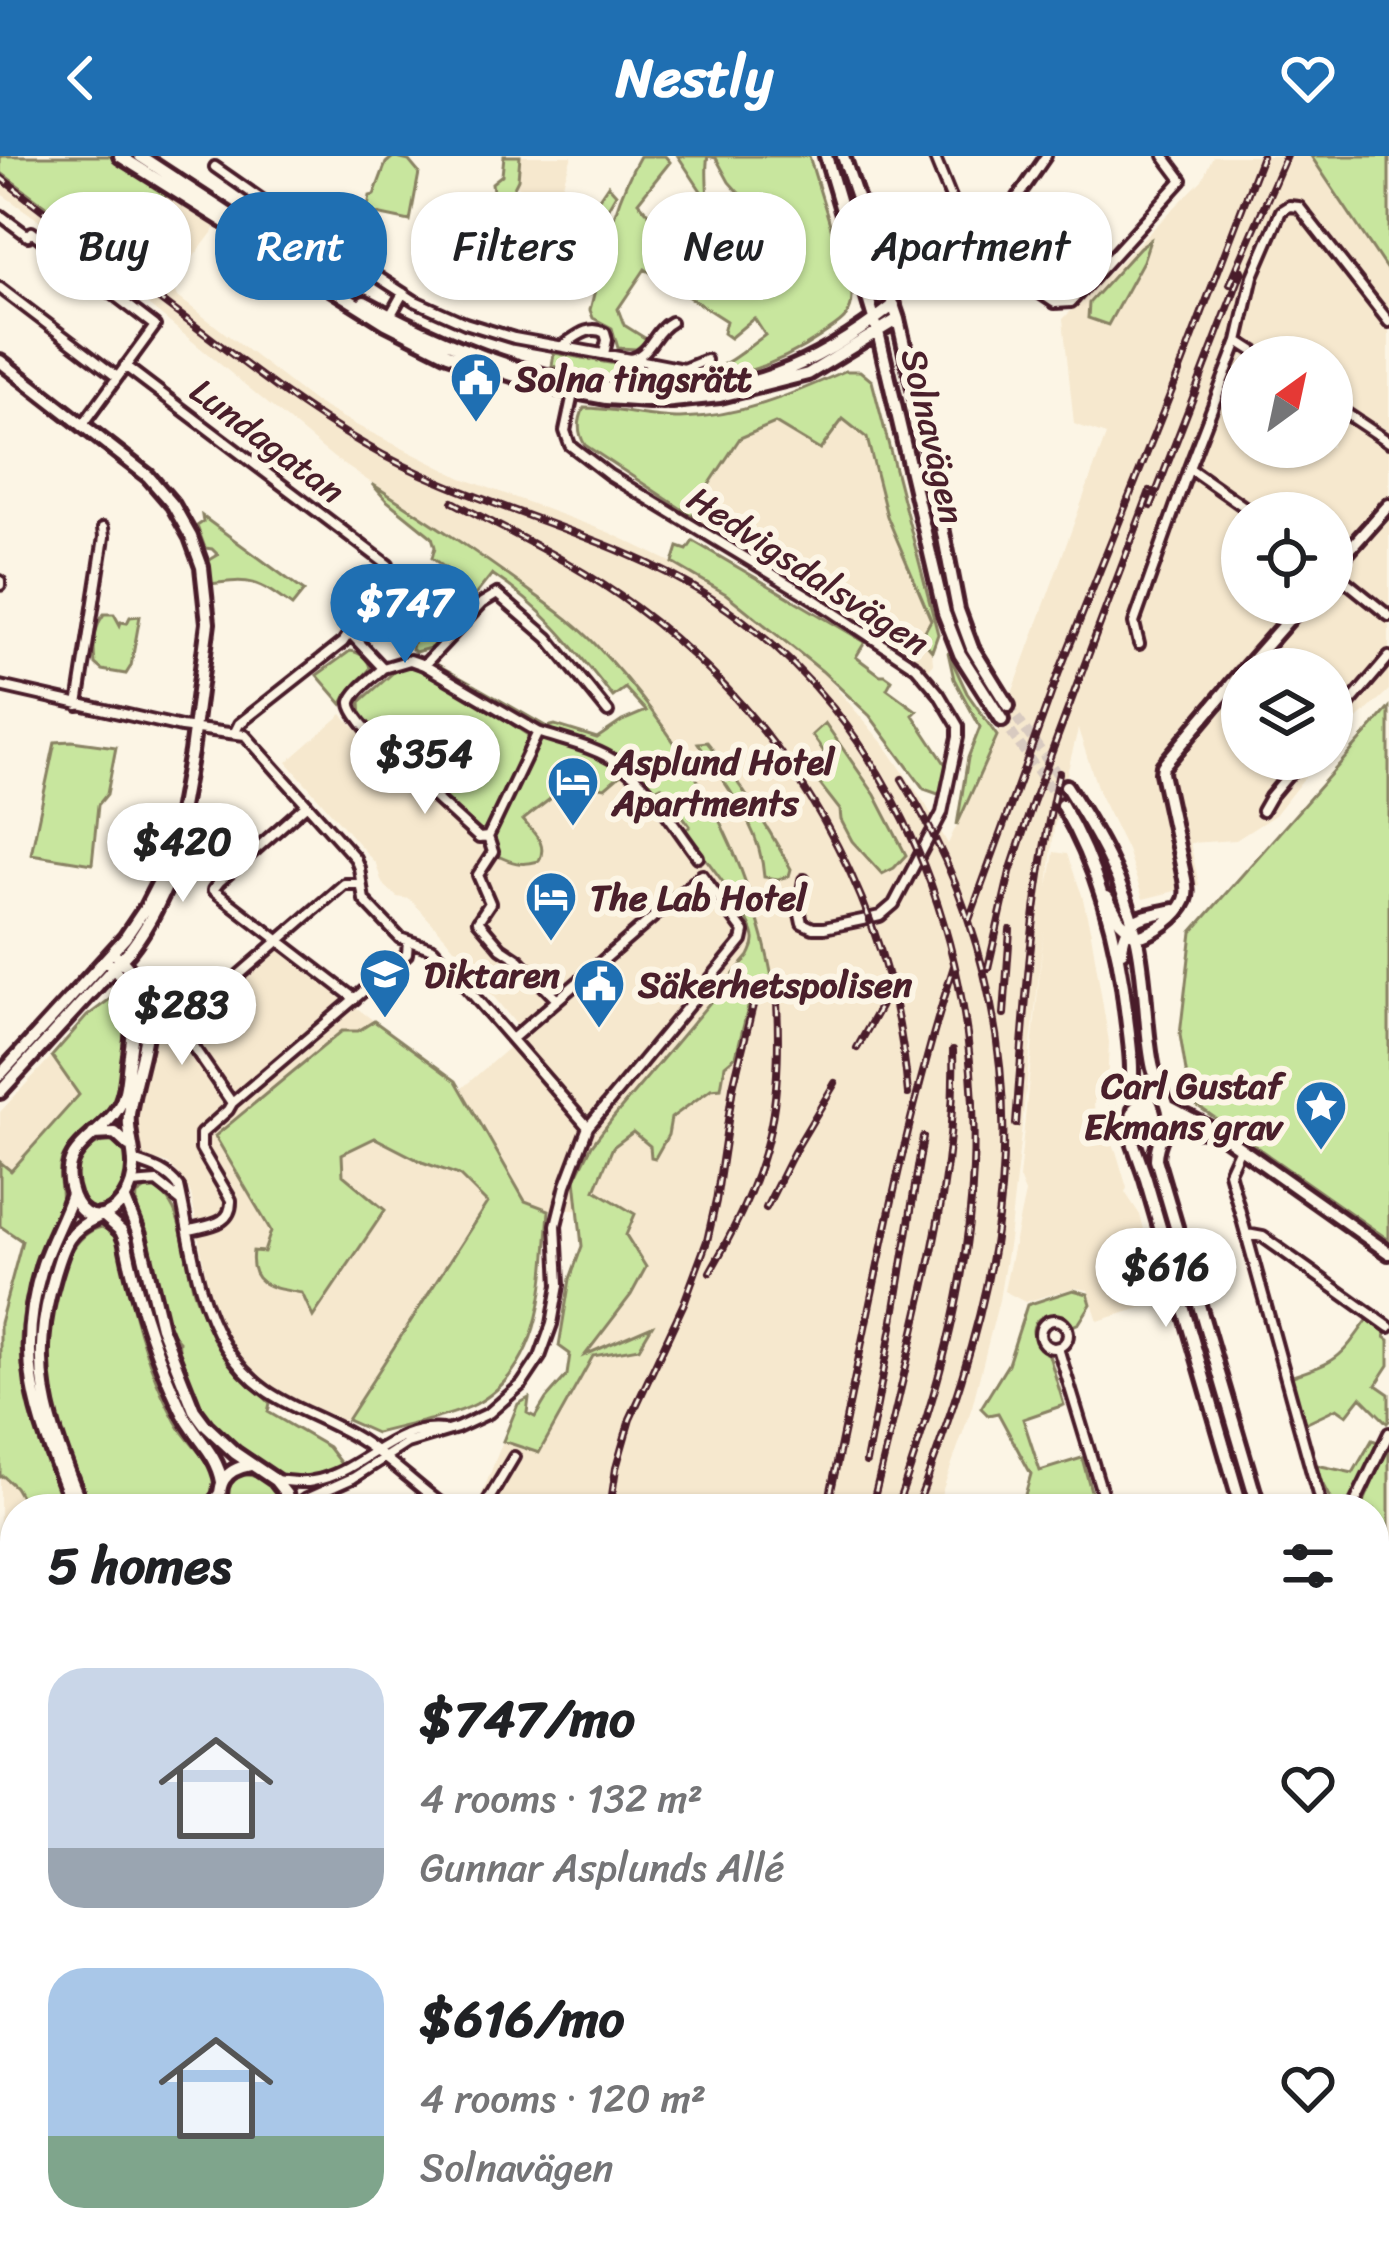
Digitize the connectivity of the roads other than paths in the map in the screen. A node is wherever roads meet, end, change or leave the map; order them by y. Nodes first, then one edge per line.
1 (120, 156) edge
2 (826, 156) edge
3 (843, 156) edge
4 (934, 156) edge
5 (1046, 156) edge
6 (1165, 156) edge
7 (137, 159) edge
8 (215, 167) dead end
9 (949, 192) edge
10 (1021, 192) edge
11 (0, 215) edge
12 (1112, 257) edge
13 (0, 288) edge
14 (404, 293) junction
15 (415, 301) junction
16 (894, 305) junction
17 (898, 319) junction
18 (394, 322) junction
19 (671, 322) dead end
20 (1389, 322) edge
21 (876, 326) junction
22 (1239, 336) edge
23 (561, 347) junction
24 (604, 354) junction
25 (630, 359) junction
26 (706, 359) dead end
27 (0, 361) edge
28 (125, 366) junction
29 (117, 377) junction
30 (1221, 384) edge
31 (574, 387) junction
32 (1353, 418) edge
33 (82, 426) junction
34 (1389, 442) edge
35 (1189, 468) junction
36 (1223, 492) edge
37 (1389, 505) edge
38 (103, 528) dead end
39 (1353, 546) edge
40 (1353, 587) edge
41 (1389, 616) edge
42 (1284, 624) edge
43 (351, 634) junction
44 (1139, 644) dead end
45 (1263, 648) edge
46 (1389, 657) edge
47 (424, 665) junction
48 (383, 668) junction
49 (0, 686) edge
50 (1221, 697) edge
51 (1353, 699) edge
52 (78, 705) junction
53 (1008, 706) tunnel mouth
54 (608, 712) dead end
55 (1003, 720) tunnel mouth
56 (194, 729) junction
57 (235, 732) junction
58 (538, 732) junction
59 (1284, 780) edge
60 (1066, 786) tunnel mouth
61 (308, 804) junction
62 (1061, 805) tunnel mouth
63 (1262, 811) dead end
64 (488, 837) junction
65 (698, 857) dead end
66 (169, 863) junction
67 (1097, 879) junction
68 (804, 880) dead end
69 (360, 884) junction
70 (1178, 909) junction
71 (144, 931) junction
72 (1136, 931) junction
73 (278, 940) junction
74 (408, 941) junction
75 (114, 960) junction
76 (1121, 965) junction
77 (141, 986) junction
78 (127, 990) junction
79 (355, 999) junction
80 (556, 1000) junction
81 (78, 1007) junction
82 (512, 1039) junction
83 (0, 1075) edge
84 (1131, 1091) junction
85 (0, 1092) edge
86 (1160, 1094) junction
87 (232, 1102) junction
88 (1169, 1107) junction
89 (587, 1127) junction
90 (1162, 1131) junction
91 (1214, 1131) junction
92 (91, 1135) junction
93 (1131, 1136) junction
94 (1240, 1148) junction
95 (132, 1155) junction
96 (131, 1184) junction
97 (72, 1194) junction
98 (124, 1200) junction
99 (182, 1202) junction
100 (102, 1217) junction
101 (190, 1230) junction
102 (1246, 1234) junction
103 (1389, 1253) edge
104 (1389, 1327) edge
105 (1058, 1348) dead end
106 (445, 1430) junction
107 (1389, 1433) edge
108 (374, 1451) junction
109 (514, 1457) dead end
110 (383, 1458) junction
111 (250, 1465) junction
112 (275, 1480) junction
113 (220, 1487) junction
114 (73, 1494) edge
115 (74, 1494) edge
116 (216, 1494) edge
117 (221, 1494) edge
118 (286, 1494) edge
119 (317, 1494) edge
120 (429, 1494) edge
121 (492, 1494) edge
122 (1102, 1494) edge
123 (1238, 1494) edge
124 (1255, 1494) edge
125 (1318, 1494) edge
126 (1359, 1494) edge

1 - 7 main road
2 - 21 main road, Solnavägen
3 - 16 main road, Solnavägen
4 - 9 street
5 - 10 street
6 - 12 street
7 - 18 main road
8 - 14 street
11 - 28 street
13 - 29 street
14 - 15 street
14 - 18 street
15 - 18 street
15 - 23 street
16 - 17 main road, Solnavägen
16 - 21 main road
17 - 21 main road
17 - 53 main road, Solnavägen
18 - 31 main road
19 - 25 street
20 - 22 street
21 - 31 main road
21 - 55 main road, Solnavägen
23 - 24 street
23 - 24 street
24 - 25 street
25 - 26 street
27 - 33 main road
28 - 29 street
28 - 43 street, Lundagatan
29 - 33 street
30 - 35 street
31 - 68 street, Hedvigsdalsvägen
32 - 34 street
33 - 56 main road
35 - 36 street
35 - 44 street
37 - 39 main road
38 - 52 street
40 - 41 street
42 - 45 main road
43 - 48 street
43 - 57 street, Lundagatan
46 - 51 street
47 - 48 street
47 - 54 street
47 - 58 street
48 - 64 street
49 - 52 street
50 - 70 main road
52 - 56 street
56 - 57 street
56 - 66 main road
57 - 61 street
58 - 64 street
58 - 65 street
59 - 63 street
60 - 72 main road
61 - 69 street
61 - 73 street
62 - 67 main road
64 - 80 street
66 - 71 main road
66 - 75 main road
67 - 72 main road
67 - 76 main road
69 - 73 street
69 - 74 street
70 - 72 main road
70 - 72 main road
71 - 75 main road
71 - 77 main road
72 - 76 main road
72 - 86 main road
73 - 79 street
73 - 87 street
74 - 79 street
74 - 82 street
75 - 77 main road
75 - 78 main road
75 - 81 main road
75 - 83 main road
76 - 84 main road
77 - 95 main road
78 - 81 main road
78 - 92 main road
79 - 87 street
80 - 82 street
80 - 89 street
81 - 85 main road
82 - 89 street
84 - 86 main road
84 - 93 main road
86 - 88 main road
87 - 101 street
88 - 90 main road
88 - 91 main road
89 - 106 street
90 - 91 main road
90 - 93 main road
90 - 124 main road
91 - 94 main road
92 - 95 main road
92 - 97 main road
93 - 123 main road
94 - 102 street
94 - 103 main road
95 - 96 main road
95 - 99 street
96 - 98 main road
96 - 99 street
97 - 100 main road
97 - 114 main road
98 - 100 main road
98 - 111 main road
99 - 101 street
100 - 113 main road
100 - 115 main road
101 - 108 street
102 - 104 street
102 - 125 street
105 - 122 street
106 - 108 street
106 - 110 street
107 - 126 street
108 - 110 street
108 - 112 street
109 - 121 street
110 - 119 street
110 - 120 street
111 - 112 main road
111 - 113 main road
112 - 118 main road
113 - 116 street
113 - 117 main road

